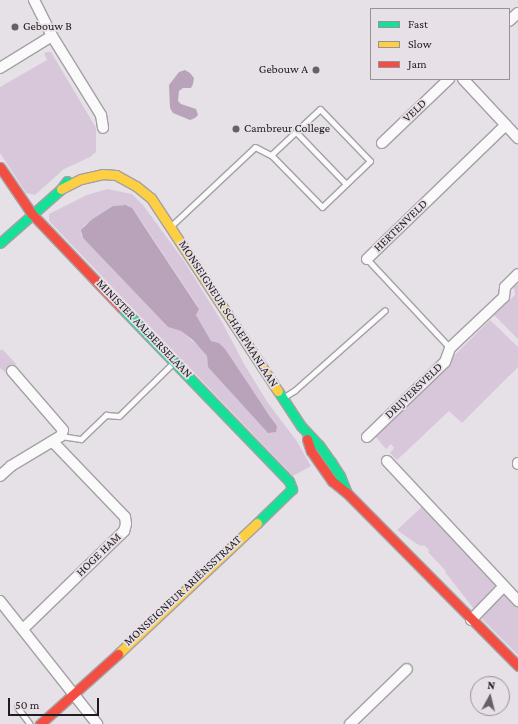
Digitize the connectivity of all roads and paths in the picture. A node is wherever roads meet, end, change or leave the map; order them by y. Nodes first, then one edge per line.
1 (34, 0) edge
2 (518, 13) edge
3 (510, 20) edge
4 (52, 36) junction
5 (0, 68) edge
6 (448, 80) edge
7 (464, 80) edge
8 (506, 125) junction
9 (104, 128) dead end
10 (296, 132) junction
11 (518, 138) edge
12 (382, 143) dead end
13 (271, 155) junction
14 (0, 167) edge
15 (346, 184) junction
16 (32, 214) junction
17 (170, 226) junction
18 (0, 243) edge
19 (367, 259) joint
20 (518, 274) edge
21 (385, 310) dead end
22 (450, 348) junction
23 (176, 361) junction
24 (12, 371) dead end
25 (283, 398) junction
26 (367, 436) dead end
27 (57, 439) junction
28 (388, 461) dead end
29 (0, 476) edge
30 (292, 489) joint
31 (504, 586) junction
32 (0, 600) edge
33 (518, 600) edge
34 (471, 620) junction
35 (23, 629) junction
36 (518, 666) edge
37 (407, 669) dead end
38 (74, 693) junction
39 (18, 707) dead end
40 (30, 724) edge
41 (40, 724) edge
42 (97, 724) edge
43 (350, 724) edge

1 - 4 street
2 - 3 street
4 - 5 street
4 - 9 street
6 - 12 street, VELD
7 - 8 street
8 - 11 street
8 - 19 street, HERTENVELD
10 - 13 lane
10 - 15 lane
10 - 15 lane
13 - 15 lane
13 - 17 lane
14 - 16 main road, MINISTER AALBERSELAAN
16 - 17 main road, MONSEIGNEUR SCHAEPMANLAAN
16 - 18 main road
16 - 23 main road, MINISTER AALBERSELAAN
17 - 25 main road, MONSEIGNEUR SCHAEPMANLAAN
19 - 22 lane, HERTENVELD
20 - 22 street, DRIJVERSVELD
21 - 25 lane
22 - 26 street, DRIJVERSVELD
23 - 27 lane
23 - 30 main road, MINISTER AALBERSELAAN
24 - 27 street, HOGE HAM
25 - 34 main road, MONSEIGNEUR SCHAEPMANLAAN
27 - 29 street
27 - 35 street, HOGE HAM
28 - 31 street
30 - 38 main road, MONSEIGNEUR ARIËNSSTRAAT
31 - 33 street
31 - 34 street
32 - 35 street
34 - 36 main road, MONSEIGNEUR SCHAEPMANLAAN
35 - 38 street
37 - 43 street
38 - 41 main road, MONSEIGNEUR ARIËNSSTRAAT
38 - 42 street
39 - 40 lane

